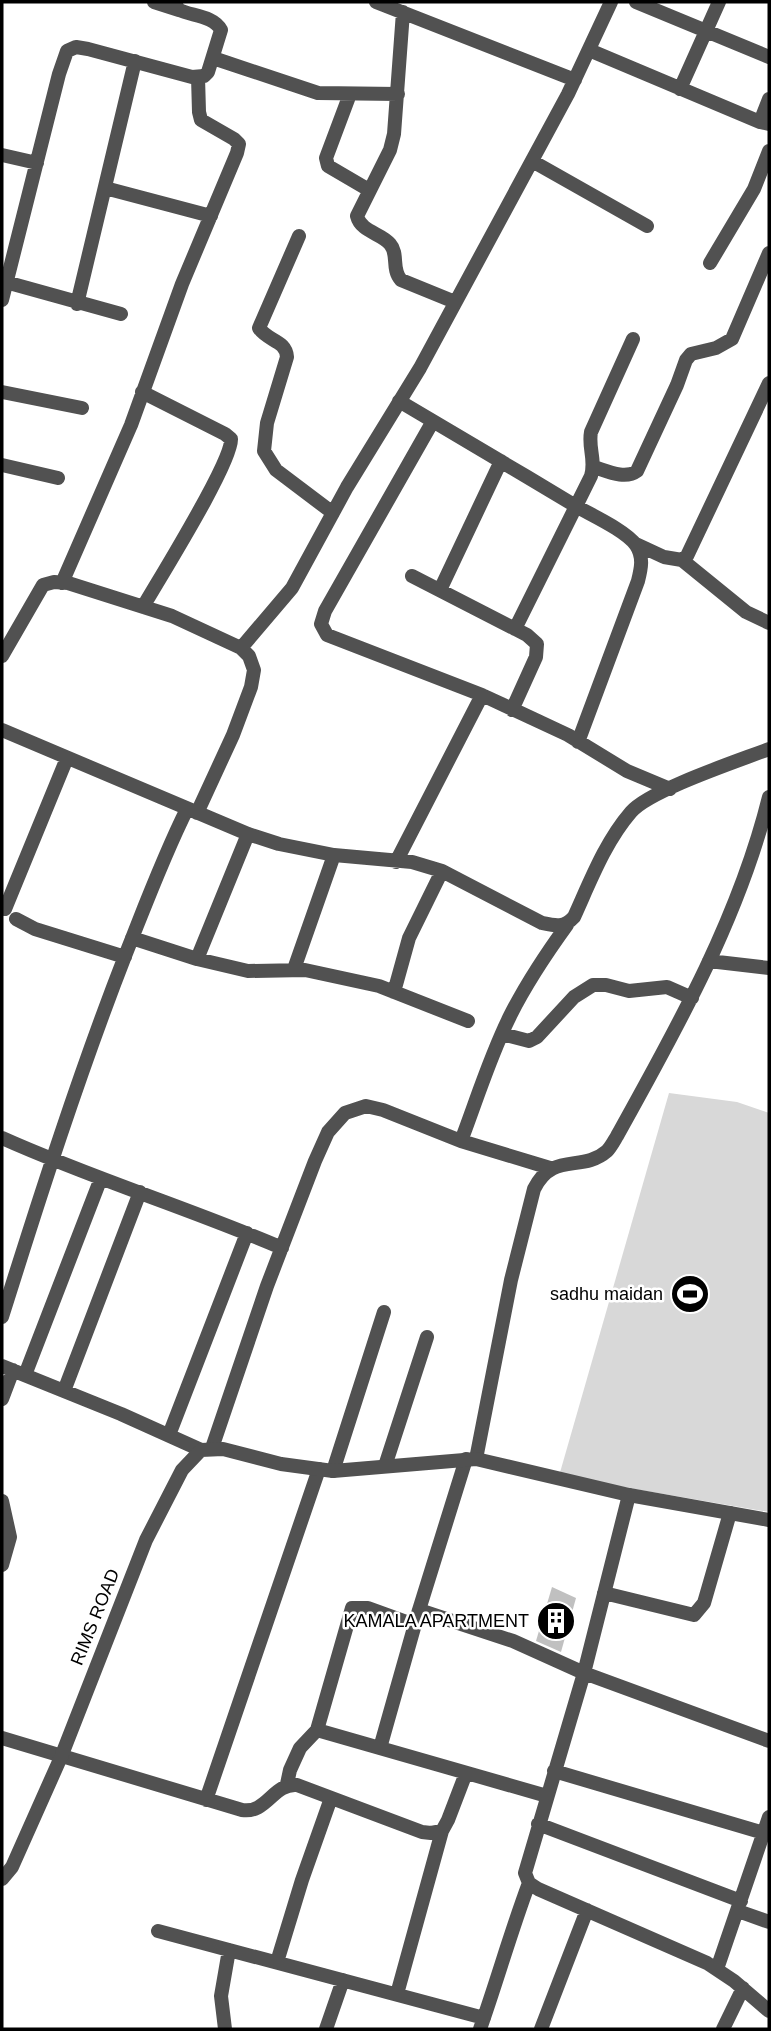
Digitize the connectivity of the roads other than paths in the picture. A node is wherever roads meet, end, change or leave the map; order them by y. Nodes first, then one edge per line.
1 (154, 2) edge
2 (376, 2) edge
3 (611, 2) edge
4 (636, 2) edge
5 (719, 2) edge
6 (176, 6) edge
7 (403, 12) junction
8 (706, 31) junction
9 (589, 50) junction
10 (769, 57) edge
11 (213, 58) junction
12 (135, 61) junction
13 (198, 77) junction
14 (575, 80) junction
15 (680, 89) junction
16 (350, 94) junction
17 (398, 94) junction
18 (769, 99) edge
19 (764, 123) edge
20 (769, 151) edge
21 (2, 155) edge
22 (532, 161) junction
23 (37, 163) junction
24 (105, 188) junction
25 (369, 190) junction
26 (211, 216) junction
27 (647, 226) dead end
28 (299, 236) dead end
29 (769, 253) edge
30 (710, 263) dead end
31 (4, 282) edge
32 (2, 300) edge
33 (455, 302) junction
34 (77, 304) junction
35 (121, 314) dead end
36 (633, 339) dead end
37 (769, 383) edge
38 (2, 393) edge
39 (142, 393) junction
40 (399, 401) junction
41 (82, 408) dead end
42 (433, 421) junction
43 (501, 461) junction
44 (2, 464) edge
45 (594, 467) junction
46 (58, 478) dead end
47 (577, 506) junction
48 (333, 513) junction
49 (636, 544) junction
50 (682, 560) junction
51 (412, 576) dead end
52 (62, 583) junction
53 (440, 590) junction
54 (144, 607) junction
55 (769, 623) edge
56 (515, 629) junction
57 (241, 648) junction
58 (2, 656) edge
59 (482, 695) junction
60 (512, 710) junction
61 (2, 730) edge
62 (578, 742) junction
63 (769, 749) edge
64 (67, 758) junction
65 (670, 789) junction
66 (769, 797) edge
67 (192, 811) junction
68 (247, 834) junction
69 (334, 855) junction
70 (396, 862) junction
71 (442, 872) junction
72 (567, 925) junction
73 (132, 938) junction
74 (125, 957) junction
75 (197, 959) junction
76 (709, 961) junction
77 (769, 968) edge
78 (294, 969) junction
79 (394, 992) junction
80 (692, 998) junction
81 (468, 1021) dead end
82 (502, 1034) junction
83 (2, 1138) edge
84 (461, 1141) junction
85 (52, 1160) junction
86 (550, 1168) junction
87 (101, 1178) junction
88 (141, 1192) junction
89 (247, 1233) junction
90 (282, 1248) junction
91 (384, 1312) dead end
92 (2, 1317) edge
93 (427, 1337) dead end
94 (13, 1371) edge
95 (64, 1391) junction
96 (2, 1399) edge
97 (169, 1435) junction
98 (206, 1449) junction
99 (471, 1459) junction
100 (385, 1466) junction
101 (326, 1470) junction
102 (629, 1494) junction
103 (2, 1501) edge
104 (730, 1513) junction
105 (769, 1520) edge
106 (2, 1565) edge
107 (604, 1593) junction
108 (419, 1610) junction
109 (415, 1625) junction
110 (584, 1673) junction
111 (317, 1730) junction
112 (2, 1738) edge
113 (769, 1741) edge
114 (380, 1748) junction
115 (61, 1756) junction
116 (554, 1771) junction
117 (467, 1773) junction
118 (287, 1784) junction
119 (547, 1796) junction
120 (331, 1798) junction
121 (206, 1800) junction
122 (769, 1817) edge
123 (538, 1824) junction
124 (442, 1830) junction
125 (764, 1833) junction
126 (2, 1880) edge
127 (529, 1883) junction
128 (739, 1906) junction
129 (587, 1910) junction
130 (769, 1922) edge
131 (158, 1930) dead end
132 (229, 1950) junction
133 (278, 1962) junction
134 (717, 1969) junction
135 (343, 1980) junction
136 (743, 1988) junction
137 (397, 1994) junction
138 (769, 2011) edge
139 (482, 2024) edge
140 (225, 2029) edge
141 (326, 2029) edge
142 (541, 2029) edge
143 (723, 2029) edge

1 - 6 street
2 - 7 street
3 - 9 street
4 - 8 street
5 - 8 street
6 - 11 street
7 - 14 street
7 - 17 street
8 - 10 street
8 - 15 street
9 - 14 street
9 - 15 street
11 - 13 street
11 - 16 street
12 - 13 street
12 - 23 street
12 - 24 street
13 - 26 street
14 - 22 street
15 - 19 street
16 - 17 street
16 - 25 street
17 - 25 street
18 - 19 street
20 - 30 street
21 - 23 street
22 - 27 street
22 - 33 street
23 - 31 street
24 - 26 street
24 - 34 street
25 - 33 street
26 - 39 street
28 - 48 street
29 - 45 street
31 - 32 street
31 - 34 street
33 - 40 street
34 - 35 street
36 - 45 street
37 - 50 street
38 - 41 street
39 - 52 street
39 - 54 street
40 - 42 street
40 - 48 street
42 - 43 street
42 - 59 street
43 - 47 street
43 - 53 street
44 - 46 street
45 - 47 street
47 - 49 street
47 - 56 street
48 - 57 street
49 - 50 street
49 - 62 street
50 - 55 street
51 - 53 street
52 - 54 street
52 - 58 street
53 - 56 street
54 - 57 street
56 - 60 street
57 - 67 street
59 - 60 street
59 - 70 street
60 - 62 street
61 - 64 street
62 - 65 street
63 - 65 street
64 - 67 street
64 - 74 street
65 - 72 street
66 - 76 street
67 - 68 street
67 - 73 street
68 - 69 street
68 - 75 street
69 - 70 street
69 - 78 street
70 - 71 street
71 - 72 street
71 - 79 street
72 - 82 street
73 - 74 street
73 - 75 street
74 - 85 street
75 - 78 street
76 - 77 street
76 - 80 street
78 - 79 street
79 - 81 street
80 - 82 street
80 - 86 street
82 - 84 street
83 - 85 street
84 - 86 street
84 - 90 street
85 - 87 street
85 - 92 street
86 - 99 street
87 - 88 street
87 - 94 street
88 - 89 street
88 - 95 street
89 - 90 street
89 - 97 street
90 - 98 street
91 - 101 street
93 - 100 street
94 - 95 street
94 - 96 street
95 - 97 street
97 - 98 street
98 - 101 street
98 - 115 street, RIMS ROAD
99 - 100 street
99 - 102 street
99 - 108 street
100 - 101 street
101 - 121 street
102 - 104 street
102 - 107 street
103 - 106 street
104 - 105 street
104 - 107 street
107 - 110 street
108 - 109 street
108 - 110 street
109 - 111 street
109 - 114 street
110 - 113 street
110 - 116 street
111 - 114 street
111 - 118 street
112 - 115 street
114 - 117 street
115 - 121 street
115 - 126 street, RIMS ROAD
116 - 119 street
116 - 125 street
117 - 119 street
117 - 124 street
118 - 120 street
118 - 121 street
119 - 123 street
120 - 124 street
120 - 133 street
122 - 125 street
123 - 127 street
123 - 128 street
124 - 137 street
125 - 128 street
127 - 129 street
127 - 139 street
128 - 130 street
128 - 134 street
129 - 134 street
129 - 142 street
131 - 132 street
132 - 133 street
132 - 140 street
133 - 135 street
134 - 136 street
135 - 137 street
135 - 141 street
136 - 138 street
136 - 143 street
137 - 139 street

